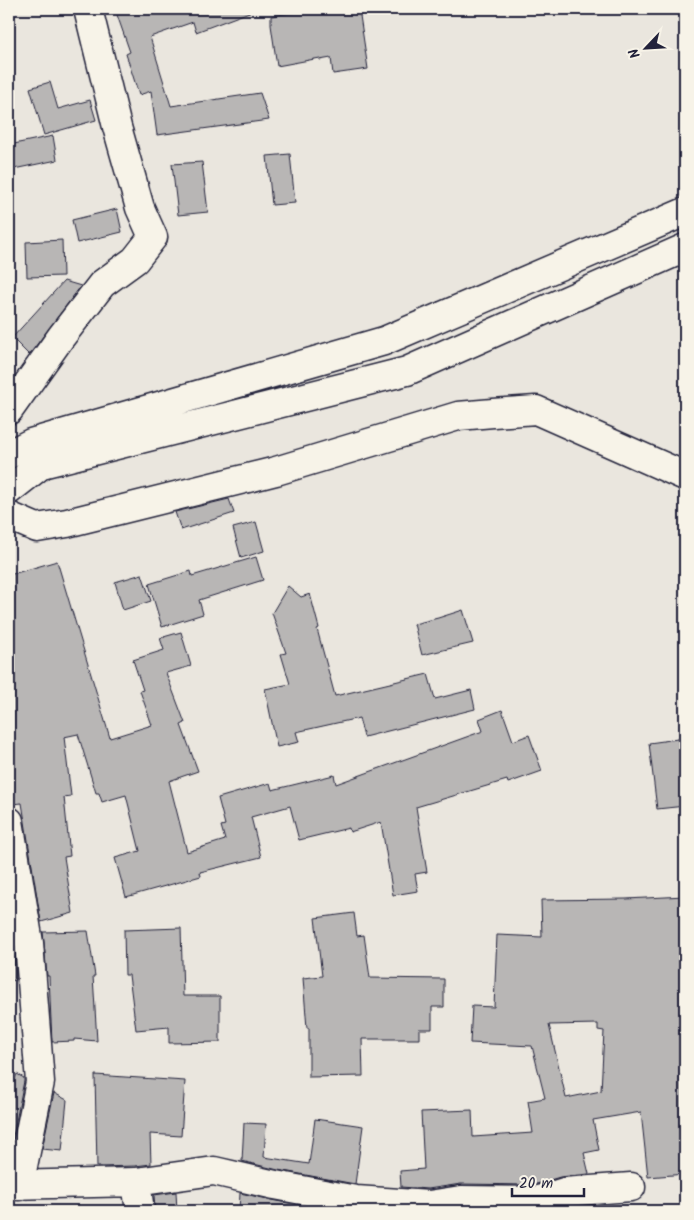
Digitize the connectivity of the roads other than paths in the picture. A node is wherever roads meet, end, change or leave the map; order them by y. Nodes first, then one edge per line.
1 (88, 9) edge
2 (685, 212) edge
3 (685, 248) edge
4 (9, 410) edge
5 (9, 454) edge
6 (685, 476) edge
7 (9, 490) edge
8 (9, 516) edge
9 (9, 821) edge
10 (136, 1182) junction
11 (14, 1186) edge
12 (631, 1187) dead end
13 (535, 1206) edge
14 (429, 1208) edge
15 (140, 1211) edge

1 - 4 street
2 - 5 street
3 - 7 street
6 - 8 street
9 - 11 street
10 - 11 street
10 - 14 street
10 - 15 street
12 - 13 street
13 - 14 street

